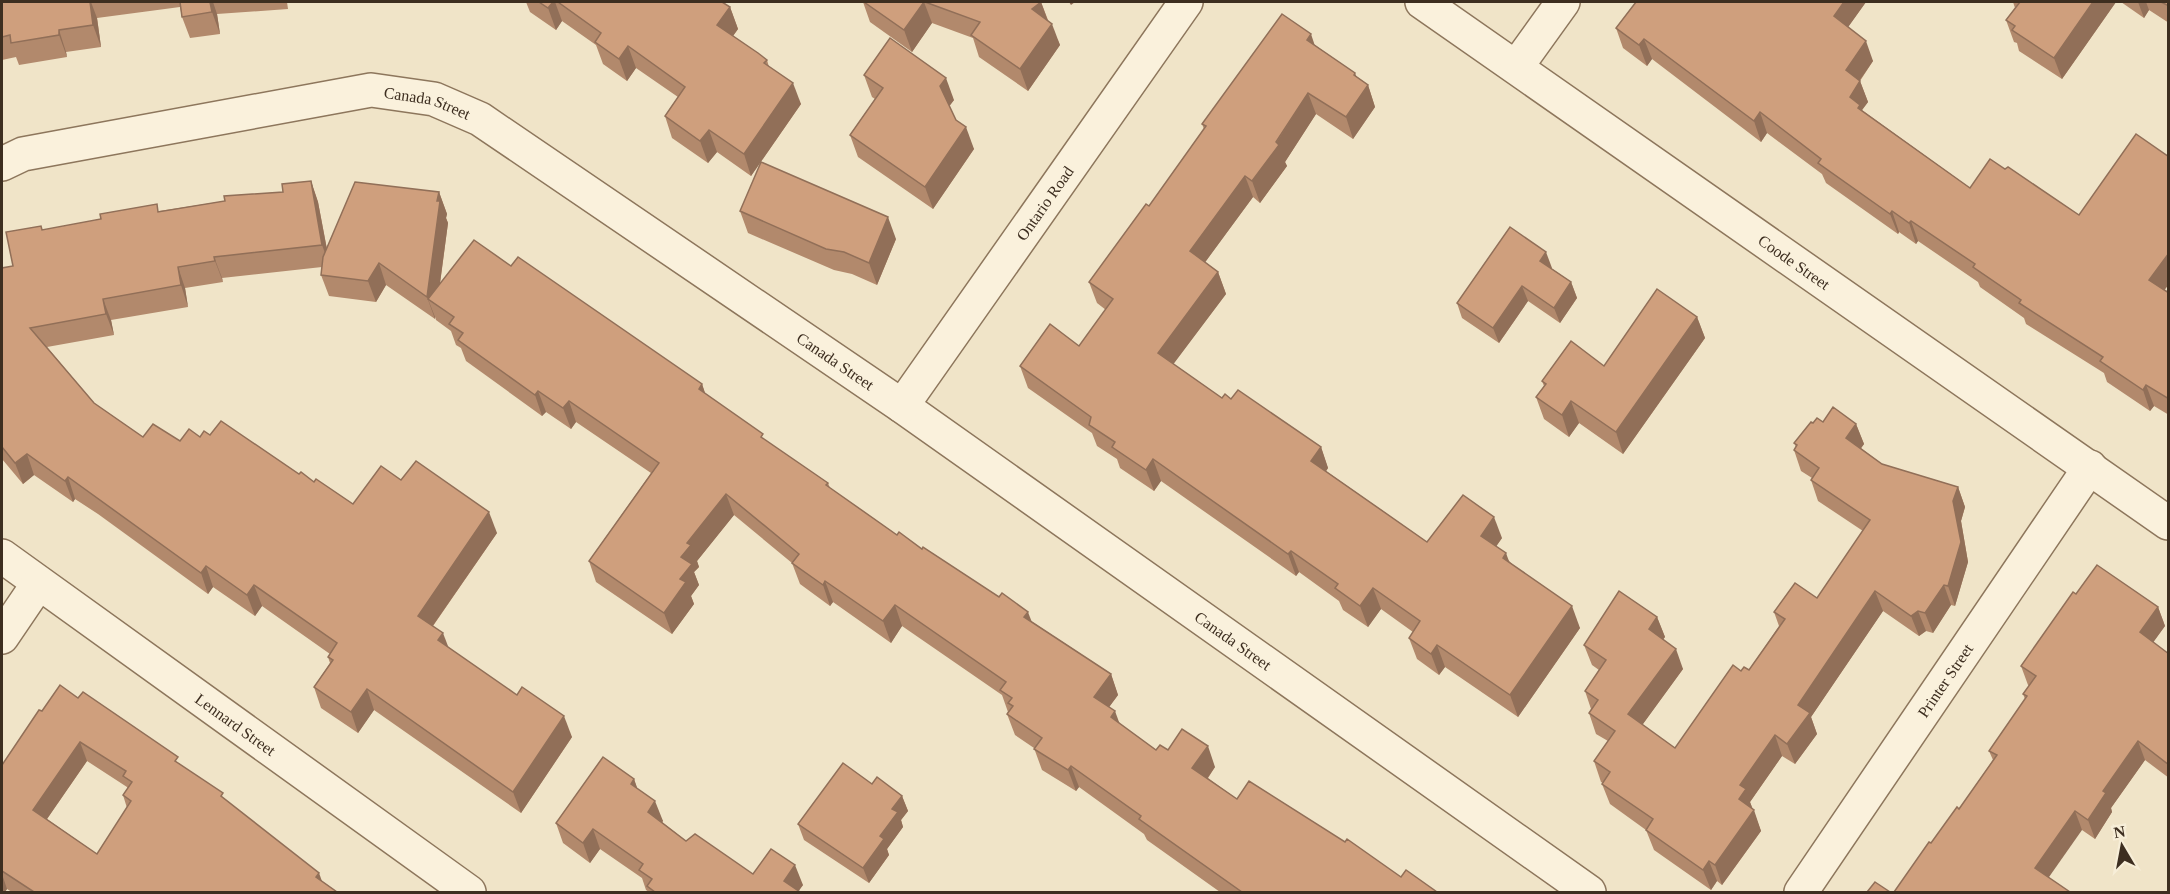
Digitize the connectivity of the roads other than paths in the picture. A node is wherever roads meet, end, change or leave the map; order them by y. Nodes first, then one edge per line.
1 (1186, 2) edge
2 (1422, 2) edge
3 (1563, 2) edge
4 (1516, 66) junction
5 (2, 164) edge
6 (902, 406) junction
7 (2090, 467) junction
8 (2169, 523) edge
9 (2, 556) edge
10 (38, 584) junction
11 (2, 637) edge
12 (469, 892) edge
13 (1589, 892) edge
14 (1801, 892) edge

1 - 6 street, Ontario Road
2 - 4 street, Coode Street
3 - 4 street
4 - 7 street, Coode Street
5 - 6 street, Canada Street
6 - 13 street, Canada Street
7 - 8 street, Coode Street
7 - 14 street, Printer Street
9 - 10 street, Lennard Street
10 - 11 street
10 - 12 street, Lennard Street

